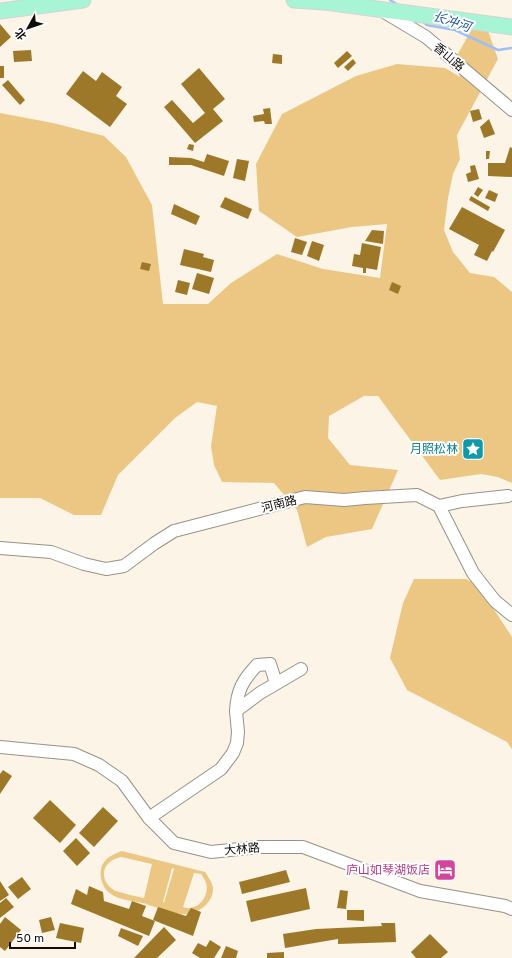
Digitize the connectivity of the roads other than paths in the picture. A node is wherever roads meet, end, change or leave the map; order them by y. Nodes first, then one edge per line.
1 (77, 0) edge
2 (294, 0) edge
3 (380, 10) junction
4 (0, 11) edge
5 (512, 27) edge
6 (512, 110) edge
7 (508, 496) dead end
8 (439, 506) junction
9 (0, 548) edge
10 (512, 616) edge
11 (301, 668) dead end
12 (276, 683) junction
13 (236, 711) junction
14 (0, 747) edge
15 (149, 818) junction
16 (512, 909) edge

1 - 4 main road
2 - 3 main road
3 - 5 main road
3 - 6 street, 香山路
7 - 8 street
8 - 9 street, 河南路
8 - 10 street
11 - 12 street
12 - 13 street
12 - 13 street
13 - 15 street
14 - 15 street, 大林路
15 - 16 street, 大林路

